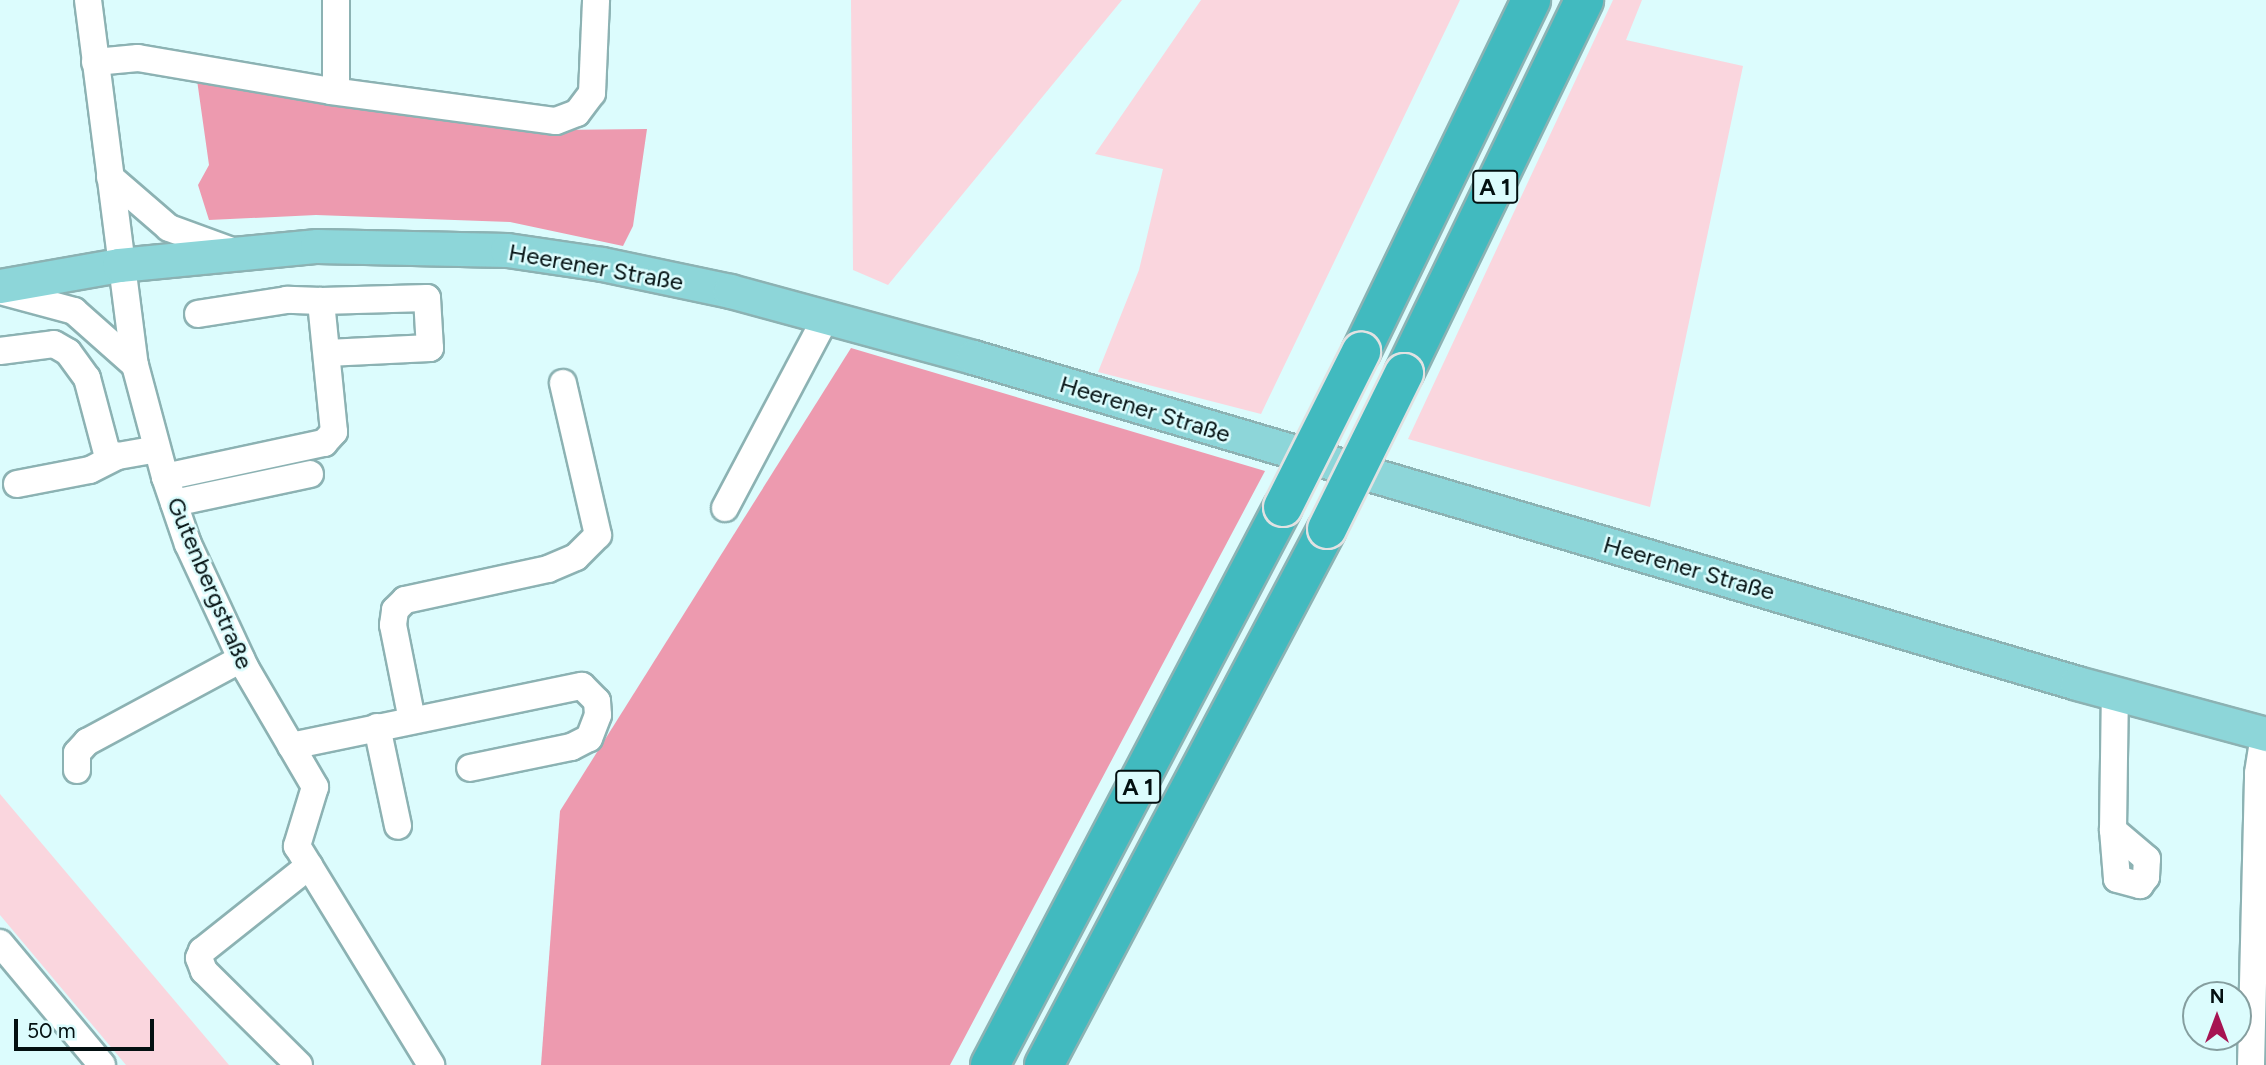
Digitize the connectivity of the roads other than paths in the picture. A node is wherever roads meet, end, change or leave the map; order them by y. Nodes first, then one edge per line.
1 (88, 0) edge
2 (336, 0) edge
3 (596, 0) edge
4 (1531, 0) edge
5 (1584, 0) edge
6 (95, 62) junction
7 (336, 91) junction
8 (110, 177) junction
9 (235, 252) junction
10 (119, 265) junction
11 (0, 288) edge
12 (321, 301) junction
13 (198, 314) dead end
14 (826, 317) junction
15 (0, 351) edge
16 (327, 353) junction
17 (135, 365) junction
18 (563, 383) dead end
19 (156, 449) junction
20 (118, 456) junction
21 (310, 474) dead end
22 (165, 477) junction
23 (18, 484) dead end
24 (174, 503) junction
25 (725, 508) dead end
26 (241, 659) junction
27 (2115, 693) junction
28 (412, 720) junction
29 (377, 727) junction
30 (2265, 734) edge
31 (291, 746) junction
32 (470, 768) dead end
33 (77, 770) dead end
34 (398, 826) dead end
35 (2113, 830) dead end
36 (309, 866) junction
37 (0, 943) edge
38 (102, 1065) edge
39 (299, 1065) edge
40 (431, 1065) edge
41 (990, 1065) edge
42 (1044, 1065) edge
43 (2251, 1065) edge

1 - 6 street, Gutenbergstraße
2 - 7 street
3 - 7 street
4 - 41 highway, A 1, bridge
5 - 42 highway, A 1, bridge
6 - 7 street
6 - 8 street, Gutenbergstraße
8 - 9 street
8 - 10 street, Gutenbergstraße
9 - 10 main road, Heerener Straße
9 - 14 main road, Heerener Straße
10 - 11 main road, Heerener Straße
10 - 17 street, Gutenbergstraße
11 - 17 street
12 - 13 street
12 - 16 street
12 - 16 street
14 - 25 street
14 - 27 main road, Heerener Straße
15 - 20 street
16 - 22 street
17 - 19 street, Gutenbergstraße
18 - 28 street
19 - 20 street
19 - 22 street, Gutenbergstraße
20 - 23 street
21 - 24 street
22 - 24 street, Gutenbergstraße
24 - 26 street, Gutenbergstraße
26 - 31 street, Gutenbergstraße
26 - 33 street
27 - 30 main road, Heerener Straße
27 - 35 street
28 - 29 street
28 - 32 street
29 - 31 street
29 - 34 street
30 - 43 street
31 - 36 street, Gutenbergstraße
36 - 39 street
36 - 40 street
37 - 38 street

